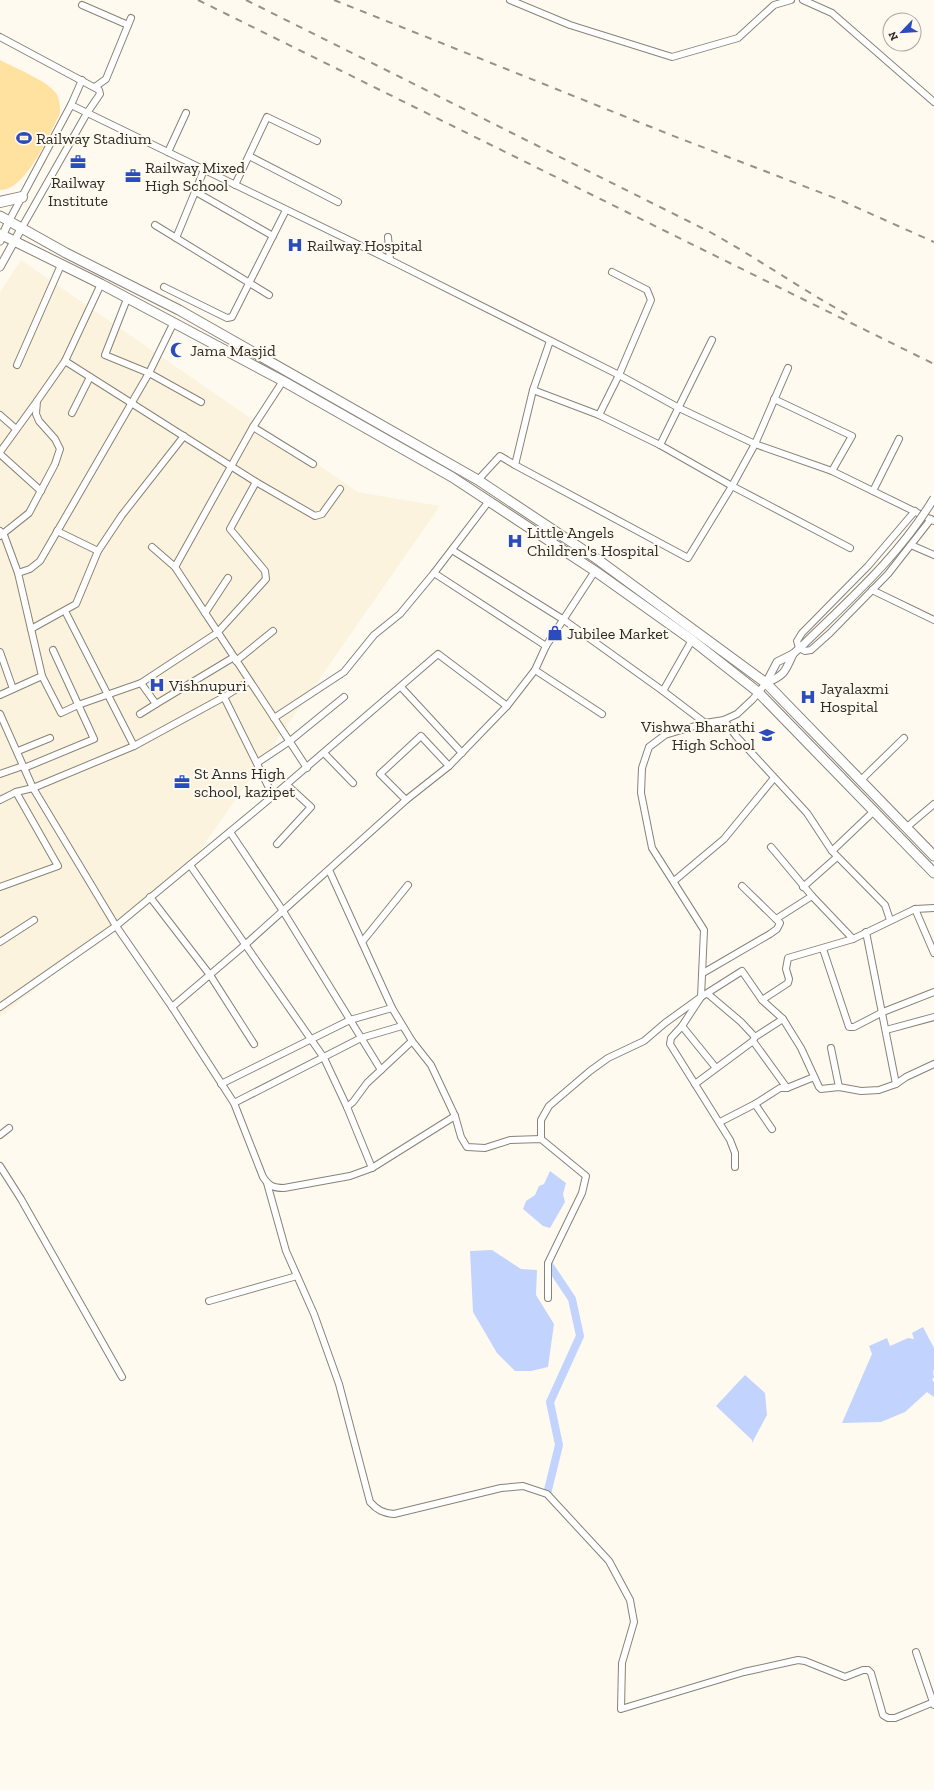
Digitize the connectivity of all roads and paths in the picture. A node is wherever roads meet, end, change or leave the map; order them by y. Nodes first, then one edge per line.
1 (510, 0) edge
2 (791, 0) edge
3 (803, 0) edge
4 (82, 5) dead end
5 (131, 18) dead end
6 (128, 25) junction
7 (0, 37) edge
8 (82, 80) junction
9 (95, 87) junction
10 (934, 102) edge
11 (71, 105) junction
12 (87, 113) junction
13 (186, 113) dead end
14 (317, 141) dead end
15 (168, 152) junction
16 (249, 156) junction
17 (204, 170) junction
18 (235, 185) junction
19 (196, 192) junction
20 (22, 196) junction
21 (0, 202) edge
22 (338, 202) dead end
23 (286, 210) junction
24 (0, 216) edge
25 (8, 221) junction
26 (155, 225) dead end
27 (21, 229) junction
28 (1, 236) edge
29 (273, 236) junction
30 (388, 237) dead end
31 (176, 238) junction
32 (14, 242) junction
33 (390, 260) junction
34 (61, 265) junction
35 (0, 267) edge
36 (612, 272) dead end
37 (101, 284) junction
38 (250, 284) junction
39 (164, 287) dead end
40 (269, 295) dead end
41 (127, 299) junction
42 (174, 322) junction
43 (550, 340) junction
44 (712, 340) dead end
45 (65, 361) junction
46 (17, 365) dead end
47 (788, 368) dead end
48 (149, 373) junction
49 (619, 376) junction
50 (90, 377) junction
51 (283, 381) junction
52 (533, 390) junction
53 (774, 399) junction
54 (37, 401) junction
55 (201, 402) dead end
56 (132, 403) junction
57 (679, 408) junction
58 (72, 413) dead end
59 (0, 415) edge
60 (599, 416) junction
61 (253, 427) junction
62 (16, 429) junction
63 (184, 436) junction
64 (899, 439) dead end
65 (755, 444) junction
66 (660, 446) junction
67 (0, 453) edge
68 (313, 464) dead end
69 (515, 465) junction
70 (231, 466) junction
71 (832, 471) junction
72 (478, 480) junction
73 (256, 482) junction
74 (732, 486) junction
75 (340, 489) dead end
76 (41, 491) junction
77 (873, 491) junction
78 (934, 498) edge
79 (489, 501) junction
80 (915, 511) junction
81 (932, 520) edge
82 (57, 531) junction
83 (1, 534) edge
84 (911, 545) junction
85 (152, 547) dead end
86 (850, 548) dead end
87 (452, 550) junction
88 (98, 551) junction
89 (934, 555) edge
90 (175, 567) junction
91 (594, 571) junction
92 (18, 572) junction
93 (434, 573) junction
94 (228, 578) dead end
95 (872, 590) junction
96 (65, 611) junction
97 (205, 613) junction
98 (564, 620) junction
99 (934, 620) edge
100 (31, 629) junction
101 (273, 630) dead end
102 (217, 633) junction
103 (692, 640) junction
104 (546, 646) junction
105 (802, 646) junction
106 (53, 650) dead end
107 (0, 652) edge
108 (793, 654) junction
109 (235, 659) junction
110 (535, 670) junction
111 (42, 676) junction
112 (248, 680) junction
113 (141, 683) junction
114 (766, 683) junction
115 (401, 687) junction
116 (12, 689) junction
117 (663, 690) junction
118 (758, 692) junction
119 (0, 695) edge
120 (108, 695) junction
121 (224, 697) junction
122 (344, 697) dead end
123 (156, 704) junction
124 (78, 705) junction
125 (507, 706) junction
126 (0, 714) edge
127 (140, 714) dead end
128 (602, 714) dead end
129 (274, 718) junction
130 (724, 720) junction
131 (705, 723) junction
132 (50, 738) dead end
133 (904, 738) dead end
134 (290, 741) junction
135 (134, 746) junction
136 (18, 751) junction
137 (324, 752) junction
138 (462, 753) junction
139 (257, 763) junction
140 (449, 766) junction
141 (24, 767) junction
142 (307, 768) junction
143 (0, 774) edge
144 (774, 778) junction
145 (861, 780) junction
146 (353, 783) dead end
147 (287, 785) junction
148 (33, 788) junction
149 (16, 792) junction
150 (273, 796) junction
151 (0, 800) edge
152 (406, 800) junction
153 (934, 804) edge
154 (874, 811) junction
155 (907, 828) junction
156 (230, 832) junction
157 (277, 844) dead end
158 (770, 847) dead end
159 (832, 851) junction
160 (838, 856) junction
161 (934, 856) edge
162 (190, 864) junction
163 (329, 870) junction
164 (934, 873) edge
165 (674, 881) junction
166 (408, 885) dead end
167 (742, 886) dead end
168 (0, 887) edge
169 (803, 887) junction
170 (812, 896) junction
171 (150, 897) junction
172 (934, 908) edge
173 (915, 909) junction
174 (283, 910) junction
175 (776, 919) junction
176 (34, 920) dead end
177 (890, 920) junction
178 (116, 926) junction
179 (866, 932) junction
180 (853, 939) junction
181 (0, 942) edge
182 (362, 942) junction
183 (246, 944) junction
184 (823, 949) junction
185 (934, 953) edge
186 (702, 973) junction
187 (210, 975) junction
188 (934, 992) edge
189 (708, 994) junction
190 (701, 997) junction
191 (762, 1000) junction
192 (1, 1005) edge
193 (172, 1007) junction
194 (392, 1008) junction
195 (883, 1012) junction
196 (934, 1017) edge
197 (784, 1019) junction
198 (350, 1020) junction
199 (402, 1026) junction
200 (682, 1026) junction
201 (886, 1030) junction
202 (361, 1038) junction
203 (312, 1039) junction
204 (754, 1039) junction
205 (412, 1041) junction
206 (254, 1044) dead end
207 (830, 1048) dead end
208 (324, 1058) junction
209 (934, 1064) edge
210 (716, 1068) junction
211 (381, 1070) junction
212 (814, 1077) junction
213 (221, 1084) junction
214 (695, 1084) junction
215 (896, 1084) junction
216 (839, 1087) junction
217 (787, 1088) junction
218 (234, 1103) junction
219 (755, 1104) junction
220 (347, 1107) junction
221 (455, 1116) junction
222 (720, 1122) junction
223 (9, 1128) dead end
224 (772, 1129) dead end
225 (0, 1135) edge
226 (541, 1139) junction
227 (0, 1166) edge
228 (735, 1167) dead end
229 (372, 1168) junction
230 (267, 1184) junction
231 (297, 1276) junction
232 (548, 1298) dead end
233 (209, 1301) dead end
234 (122, 1377) dead end
235 (916, 1652) dead end
236 (934, 1703) edge

1 - 2 street
3 - 10 street
4 - 6 street
5 - 6 street
6 - 9 street
7 - 8 street
8 - 9 street
8 - 11 street
9 - 12 street
11 - 12 street
11 - 20 street
12 - 15 street
12 - 27 street
13 - 15 street
14 - 16 street
15 - 17 street
16 - 18 street
16 - 22 street
17 - 18 street
17 - 19 street
18 - 23 street
19 - 29 street
19 - 31 street
20 - 21 highway
20 - 25 street
23 - 29 street
23 - 33 street
24 - 25 main road
25 - 27 main road
25 - 28 street
26 - 31 street
27 - 32 street
27 - 72 main road
28 - 32 main road
29 - 38 street
30 - 33 street
31 - 38 street
32 - 34 main road
32 - 35 street
33 - 43 street
34 - 37 main road
34 - 46 street
36 - 49 street
37 - 41 main road
37 - 45 street
38 - 39 street
38 - 40 street
41 - 42 main road
41 - 48 street
42 - 48 street
42 - 51 main road
43 - 49 street
43 - 52 street
44 - 57 street
45 - 50 street
45 - 54 street
47 - 53 street
48 - 55 street
48 - 56 street
49 - 57 street
49 - 60 street
50 - 56 street
50 - 58 street
51 - 61 street
51 - 79 main road
52 - 60 street
52 - 69 street
53 - 65 street
53 - 71 street
54 - 62 street
54 - 76 street
56 - 63 street
56 - 82 street
57 - 65 street
57 - 66 street
59 - 62 street
60 - 66 street
61 - 68 street
61 - 70 street
62 - 67 street
63 - 70 street
63 - 88 street
64 - 77 street
65 - 71 street
65 - 74 street
66 - 74 street
67 - 76 street
69 - 72 street
69 - 74 street
70 - 73 street
70 - 90 street
71 - 77 street
72 - 114 main road
73 - 75 street
73 - 102 street
74 - 86 street
76 - 83 street
77 - 80 street
78 - 105 street, bridge
79 - 87 street
79 - 91 main road
80 - 81 street
80 - 105 street
81 - 84 street
82 - 88 street
82 - 92 street
83 - 92 street
84 - 89 street
84 - 95 street
85 - 90 street
87 - 93 street
87 - 98 street
88 - 96 street
90 - 97 street
91 - 98 street
91 - 103 main road
92 - 100 street
93 - 104 street
93 - 129 street
94 - 97 street
95 - 99 street
95 - 105 street
96 - 100 street
96 - 120 street
97 - 102 street
98 - 104 street
98 - 117 street
100 - 111 street
101 - 109 street
102 - 109 street
102 - 113 street
103 - 117 street
103 - 118 main road
104 - 110 street
105 - 108 street
106 - 124 street
107 - 116 street
108 - 114 street
108 - 114 street
109 - 112 street
109 - 123 street
110 - 125 street
110 - 128 street
111 - 116 street
111 - 124 street
112 - 121 street
112 - 129 street
113 - 120 street
113 - 123 street
114 - 118 street
114 - 145 main road
115 - 125 street
115 - 137 street
115 - 138 street
116 - 119 street
117 - 131 street
118 - 130 street
118 - 154 main road
120 - 124 street
120 - 135 street
121 - 135 street
121 - 139 street
122 - 134 street
123 - 127 street
124 - 141 street
125 - 138 street
126 - 136 street
129 - 134 street
130 - 131 street
130 - 144 street
131 - 165 street
132 - 136 street
133 - 145 street
134 - 139 street
134 - 142 street
135 - 148 street
136 - 141 street
137 - 142 street
137 - 146 street
138 - 140 street
139 - 150 street
140 - 152 street
140 - 152 street
141 - 143 street
141 - 148 street
142 - 147 street
144 - 159 street
144 - 165 street
145 - 155 main road
147 - 150 street
147 - 157 street
148 - 149 street
148 - 178 street
149 - 151 street
149 - 168 street
150 - 156 street
152 - 163 street
153 - 155 street
154 - 159 street
154 - 164 main road
155 - 161 main road
156 - 162 street
156 - 174 street
158 - 169 street
159 - 160 street
160 - 169 street
160 - 177 street
162 - 171 street
162 - 183 street
163 - 174 street
163 - 182 street
165 - 186 street
166 - 182 street
167 - 175 street
169 - 170 street
170 - 175 street
170 - 180 street
171 - 178 street
171 - 187 street
172 - 173 street
173 - 177 street
173 - 185 street
174 - 183 street
174 - 198 street
175 - 186 street
176 - 181 street
177 - 179 street
178 - 192 street
178 - 193 street
179 - 180 street
179 - 195 street
180 - 184 street
182 - 194 street
183 - 187 street
183 - 203 street
184 - 191 street
184 - 195 street
186 - 190 street
187 - 193 street
187 - 206 street
188 - 195 street
189 - 190 street
189 - 191 street
189 - 204 street
190 - 200 street
190 - 226 street
191 - 197 street
193 - 213 street
194 - 198 street
194 - 199 street
195 - 201 street
196 - 201 street
197 - 204 street
197 - 212 street
198 - 202 street
198 - 203 street
199 - 202 street
199 - 205 street
200 - 210 street
200 - 214 street
201 - 215 street
202 - 208 street
202 - 211 street
203 - 208 street
203 - 213 street
204 - 210 street
204 - 217 street
205 - 211 street
205 - 221 street
207 - 216 street
208 - 218 street
208 - 220 street
209 - 215 street
210 - 214 street
211 - 220 street
212 - 216 street
212 - 217 street
213 - 218 street
214 - 222 street
215 - 216 street
217 - 219 street
218 - 230 street
219 - 222 street
219 - 224 street
220 - 229 street
221 - 226 street
221 - 229 street
222 - 228 street
223 - 225 street
226 - 232 street
227 - 234 street
229 - 230 street
230 - 231 street
231 - 233 street
231 - 236 street
235 - 236 street

